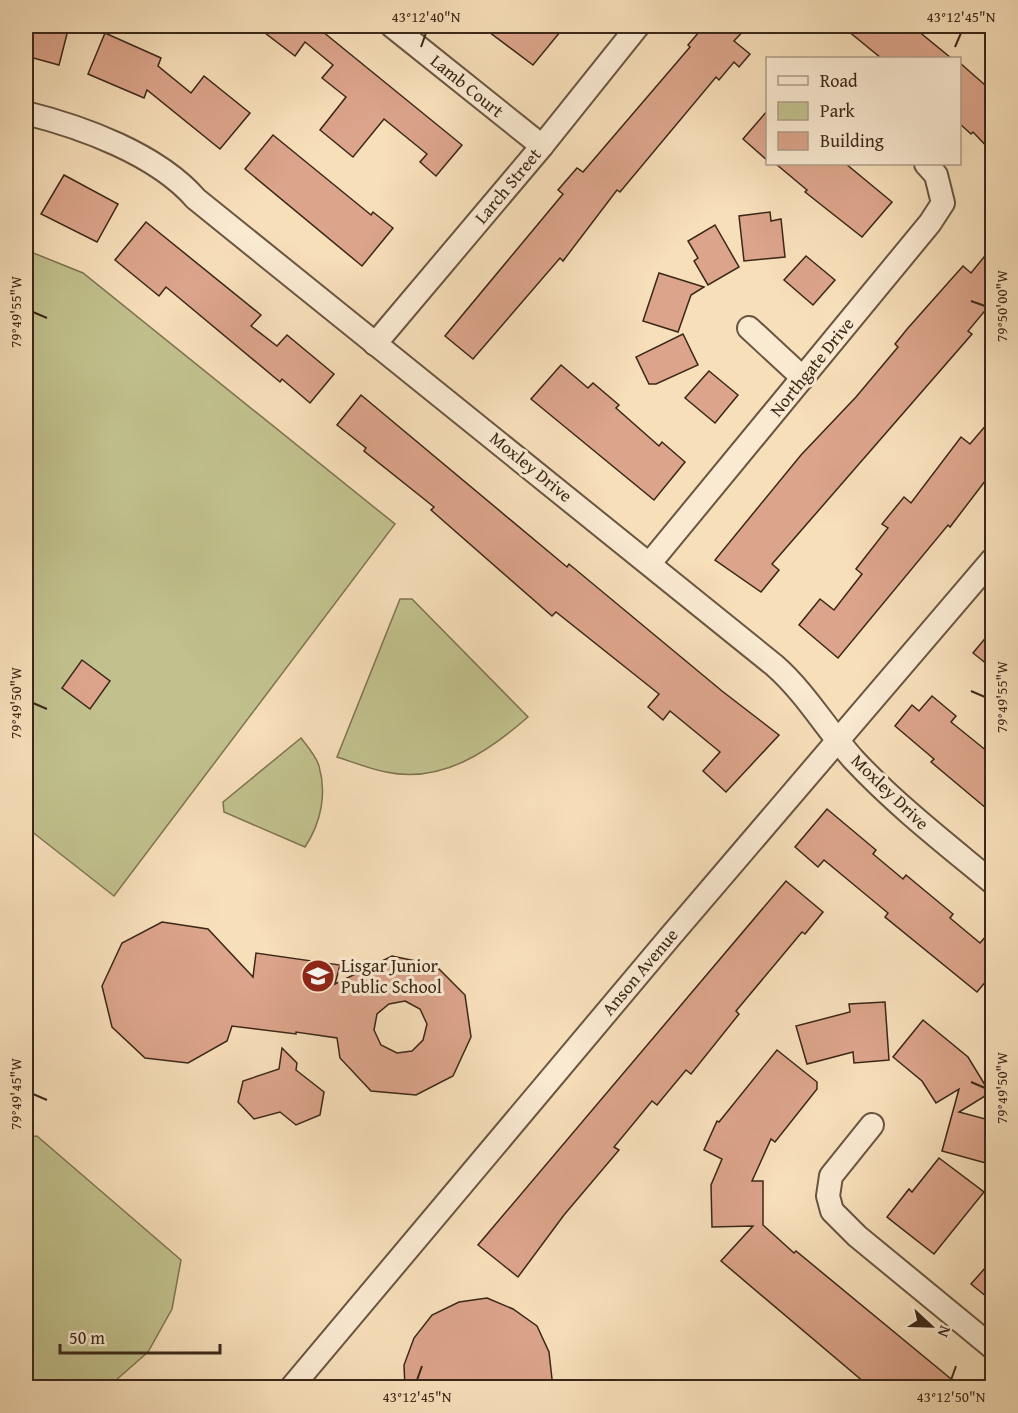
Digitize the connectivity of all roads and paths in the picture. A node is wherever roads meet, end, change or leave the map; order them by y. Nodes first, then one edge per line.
1 (393, 26) edge
2 (638, 26) edge
3 (26, 113) edge
4 (542, 146) junction
5 (927, 165) edge
6 (749, 328) dead end
7 (375, 344) junction
8 (803, 378) junction
9 (993, 560) edge
10 (650, 563) junction
11 (839, 741) junction
12 (993, 882) edge
13 (872, 1125) dead end
14 (993, 1347) edge
15 (291, 1388) edge

1 - 4 street, Lamb Court
2 - 4 street, Larch Street
3 - 7 street, Moxley Drive
4 - 7 street, Larch Street
5 - 8 street, Northgate Drive
6 - 8 street
7 - 10 street, Moxley Drive
8 - 10 street, Northgate Drive
9 - 11 street, Anson Avenue
10 - 11 street, Moxley Drive
11 - 12 street, Moxley Drive
11 - 15 street, Anson Avenue
13 - 14 street

